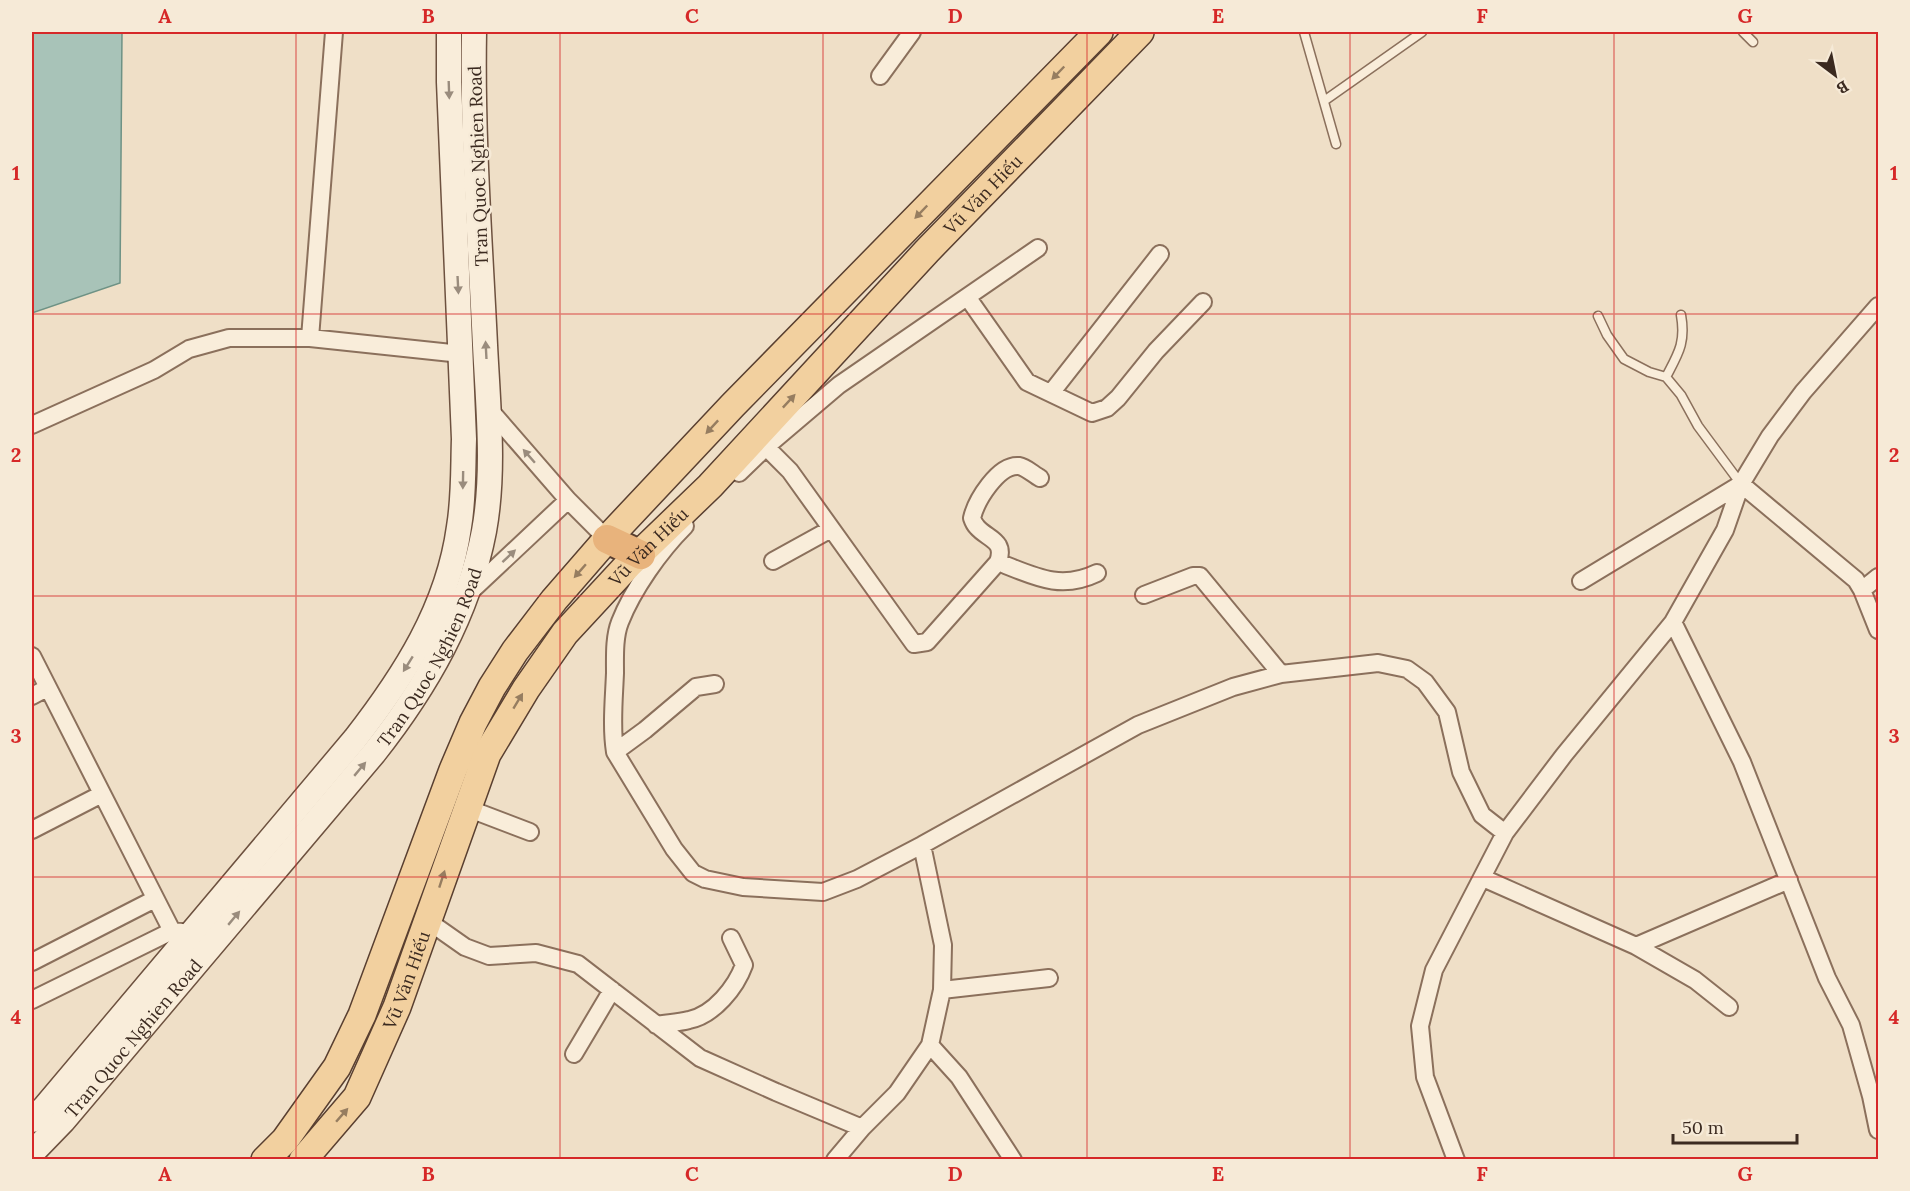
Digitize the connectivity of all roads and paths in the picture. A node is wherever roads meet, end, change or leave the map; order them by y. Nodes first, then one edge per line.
1 (334, 32) edge
2 (449, 32) edge
3 (474, 32) edge
4 (912, 32) edge
5 (1099, 32) edge
6 (1140, 32) edge
7 (1304, 32) edge
8 (1422, 32) edge
9 (1743, 32) edge
10 (1753, 42) dead end
11 (880, 76) dead end
12 (1324, 101) junction
13 (1336, 144) dead end
14 (1038, 248) dead end
15 (1160, 254) dead end
16 (968, 298) junction
17 (1203, 302) dead end
18 (1878, 306) edge
19 (1681, 315) dead end
20 (1598, 316) dead end
21 (310, 338) junction
22 (461, 354) junction
23 (1666, 377) junction
24 (1051, 393) junction
25 (489, 409) junction
26 (32, 425) edge
27 (766, 447) junction
28 (1040, 478) dead end
29 (1741, 483) junction
30 (714, 490) junction
31 (568, 500) junction
32 (831, 529) junction
33 (607, 539) junction
34 (641, 555) junction
35 (773, 561) dead end
36 (998, 562) junction
37 (1097, 573) dead end
38 (1878, 577) edge
39 (1581, 581) dead end
40 (1862, 590) junction
41 (466, 596) junction
42 (1144, 596) dead end
43 (1673, 622) junction
44 (1878, 630) edge
45 (32, 657) edge
46 (1281, 674) junction
47 (714, 684) dead end
48 (47, 688) junction
49 (32, 696) edge
50 (615, 752) junction
51 (102, 794) junction
52 (467, 808) junction
53 (32, 830) edge
54 (530, 832) dead end
55 (1505, 833) junction
56 (922, 845) junction
57 (1483, 878) junction
58 (1789, 880) junction
59 (155, 899) junction
60 (428, 921) junction
61 (192, 936) junction
62 (731, 938) dead end
63 (1636, 946) junction
64 (32, 962) edge
65 (1049, 978) dead end
66 (612, 990) junction
67 (942, 990) junction
68 (32, 1000) edge
69 (1729, 1007) dead end
70 (656, 1025) junction
71 (930, 1045) junction
72 (574, 1054) dead end
73 (32, 1120) edge
74 (862, 1128) junction
75 (1878, 1130) edge
76 (32, 1153) edge
77 (264, 1160) edge
78 (303, 1160) edge
79 (835, 1160) edge
80 (1013, 1160) edge
81 (1456, 1160) edge

1 - 21 street
2 -> 22 main road, Tran Quoc Nghien Road
25 -> 3 main road, Tran Quoc Nghien Road
4 - 11 street
5 -> 33 main road, Vũ Văn Hiếu
30 -> 6 main road, Vũ Văn Hiếu
7 - 12 lane
8 - 12 lane
9 - 10 lane
12 - 13 lane
14 - 16 street
15 - 24 street
16 - 24 street
16 - 27 street
17 - 24 street
18 - 29 street
19 - 23 lane
20 - 23 lane
21 - 22 street
21 - 26 street
22 -> 61 main road, Tran Quoc Nghien Road
23 - 29 lane
31 -> 25 street
25 - 41 main road, Tran Quoc Nghien Road
27 - 30 street
27 - 32 street
28 - 36 street
29 - 39 street
29 - 40 street
29 - 43 street
30 - 34 main road, Vũ Văn Hiếu
30 - 50 street
31 - 33 street
41 -> 31 street
32 - 35 street
32 - 36 street
33 - 34 highway
33 -> 77 main road, Vũ Văn Hiếu
52 -> 34 main road, Vũ Văn Hiếu
36 - 37 street
38 - 40 street
40 - 44 street
61 -> 41 main road, Tran Quoc Nghien Road
42 - 46 street
43 - 55 street
43 - 58 street
45 - 48 street
46 - 55 street
46 - 56 street
47 - 50 street
48 - 49 street
48 - 51 street
50 - 56 street
51 - 53 street
51 - 59 street
52 - 54 street
60 -> 52 main road, Vũ Văn Hiếu
55 - 57 street
56 - 67 street
57 - 63 street
57 - 81 street
58 - 63 street
58 - 75 street
59 - 61 street
59 - 64 street
60 - 66 street
78 -> 60 main road, Vũ Văn Hiếu
61 - 68 street
61 - 73 main road, Tran Quoc Nghien Road
61 - 76 main road, Tran Quoc Nghien Road
62 - 70 street
63 - 69 street
65 - 67 street
66 - 70 street
66 - 72 street
67 - 71 street
70 - 74 street
71 - 74 street
71 - 80 street
74 - 79 street

